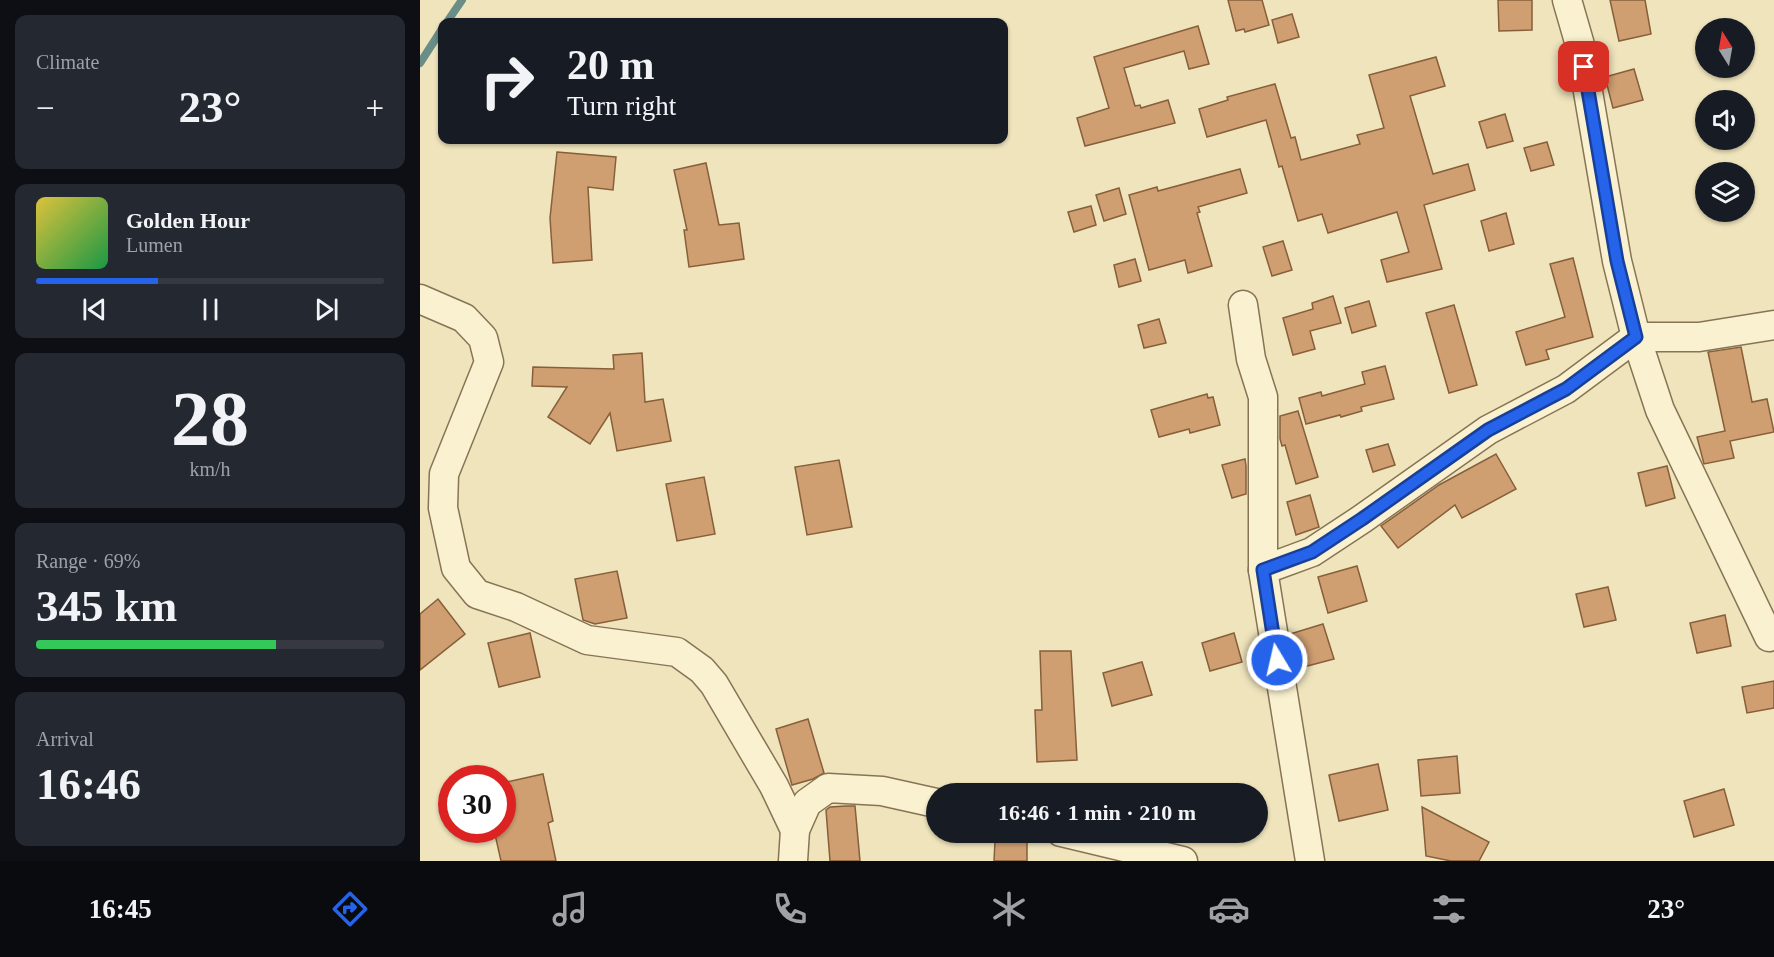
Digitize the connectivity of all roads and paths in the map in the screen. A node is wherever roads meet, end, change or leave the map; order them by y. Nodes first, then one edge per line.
1 (1567, 0) edge
2 (420, 299) edge
3 (1243, 304) dead end
4 (1774, 325) edge
5 (1636, 337) junction
6 (1263, 570) junction
7 (1769, 637) dead end
8 (926, 801) edge
9 (795, 830) junction
10 (1107, 843) edge
11 (793, 861) edge
12 (1183, 861) edge
13 (1310, 861) edge

1 - 5 street
2 - 9 street
3 - 6 street
4 - 5 street
5 - 6 street
5 - 7 street
6 - 13 street
8 - 9 street
9 - 11 street
10 - 12 street

